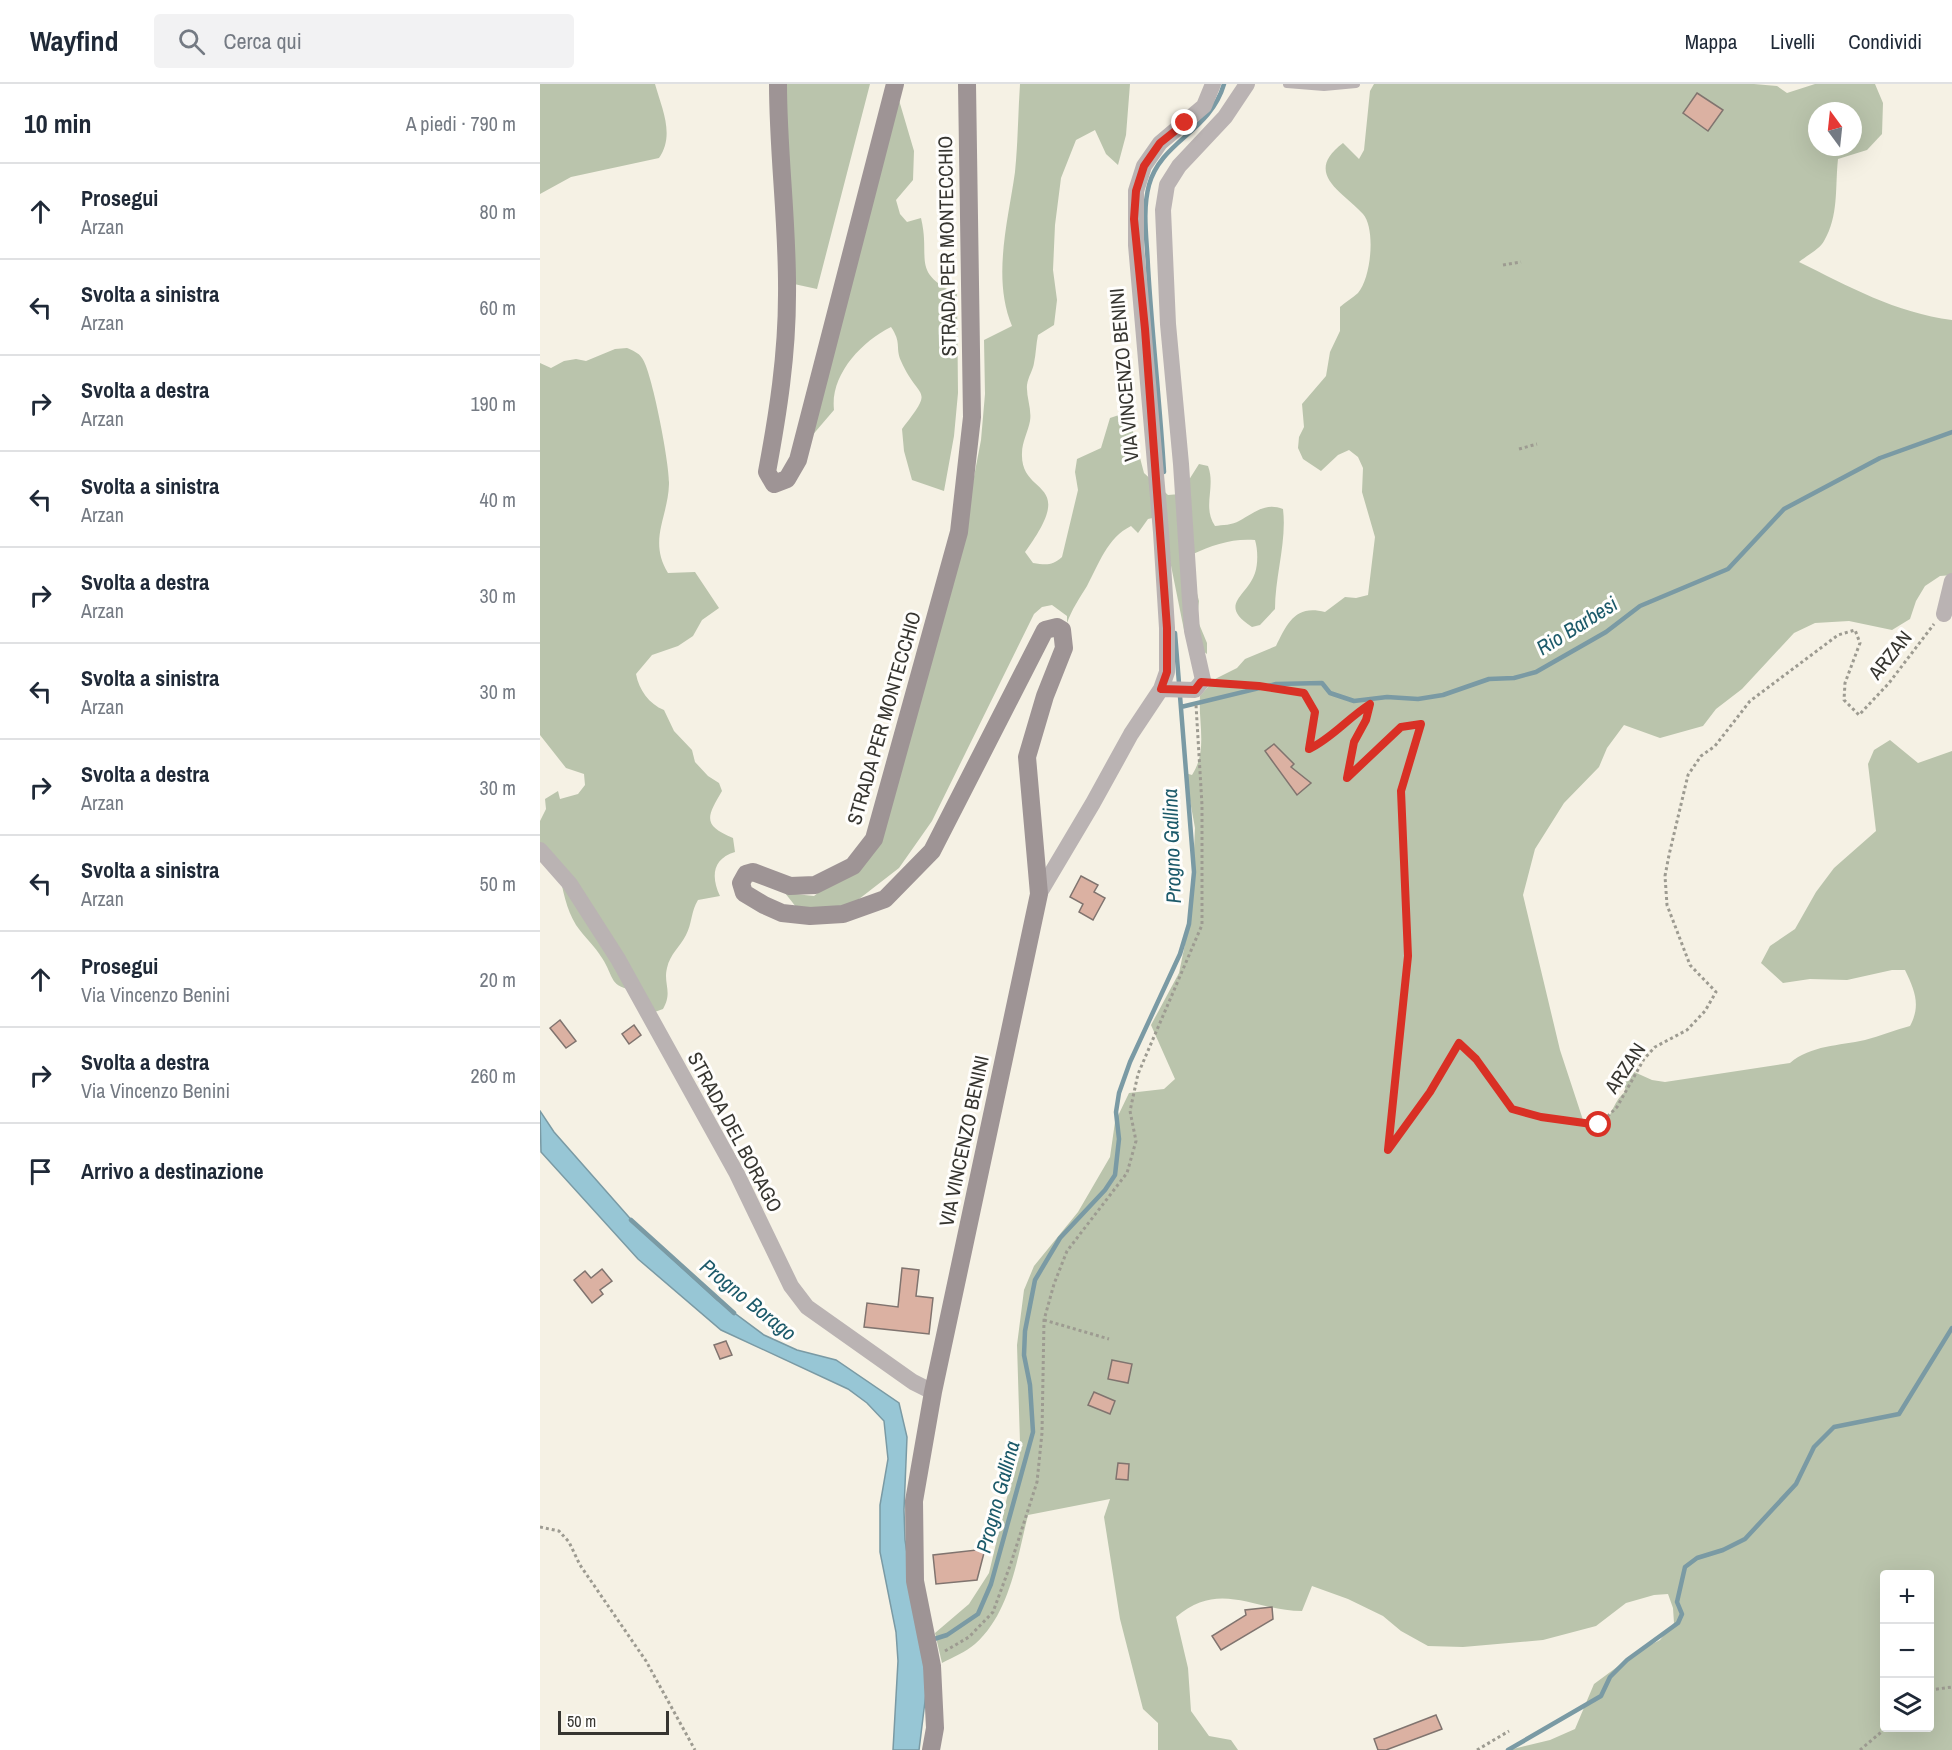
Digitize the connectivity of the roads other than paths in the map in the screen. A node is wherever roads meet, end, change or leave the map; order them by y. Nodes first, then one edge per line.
1 (778, 84) edge
2 (896, 84) edge
3 (967, 84) edge
4 (1213, 84) edge
5 (1247, 84) edge
6 (1287, 84) edge
7 (1356, 84) edge
8 (1952, 580) edge
9 (1944, 610) road end
10 (1165, 690) junction
11 (540, 850) edge
12 (1038, 894) junction
13 (933, 1392) junction
14 (932, 1750) edge

1 - 2 street
3 - 12 street, STRADA PER MONTECCHIO
4 - 10 street, VIA VINCENZO BENINI
5 - 10 street
6 - 7 lane
8 - 9 street
10 - 12 street, VIA VINCENZO BENINI
11 - 13 street, STRADA DEL BORAGO
12 - 13 street, VIA VINCENZO BENINI
13 - 14 street, VIA VINCENZO BENINI

